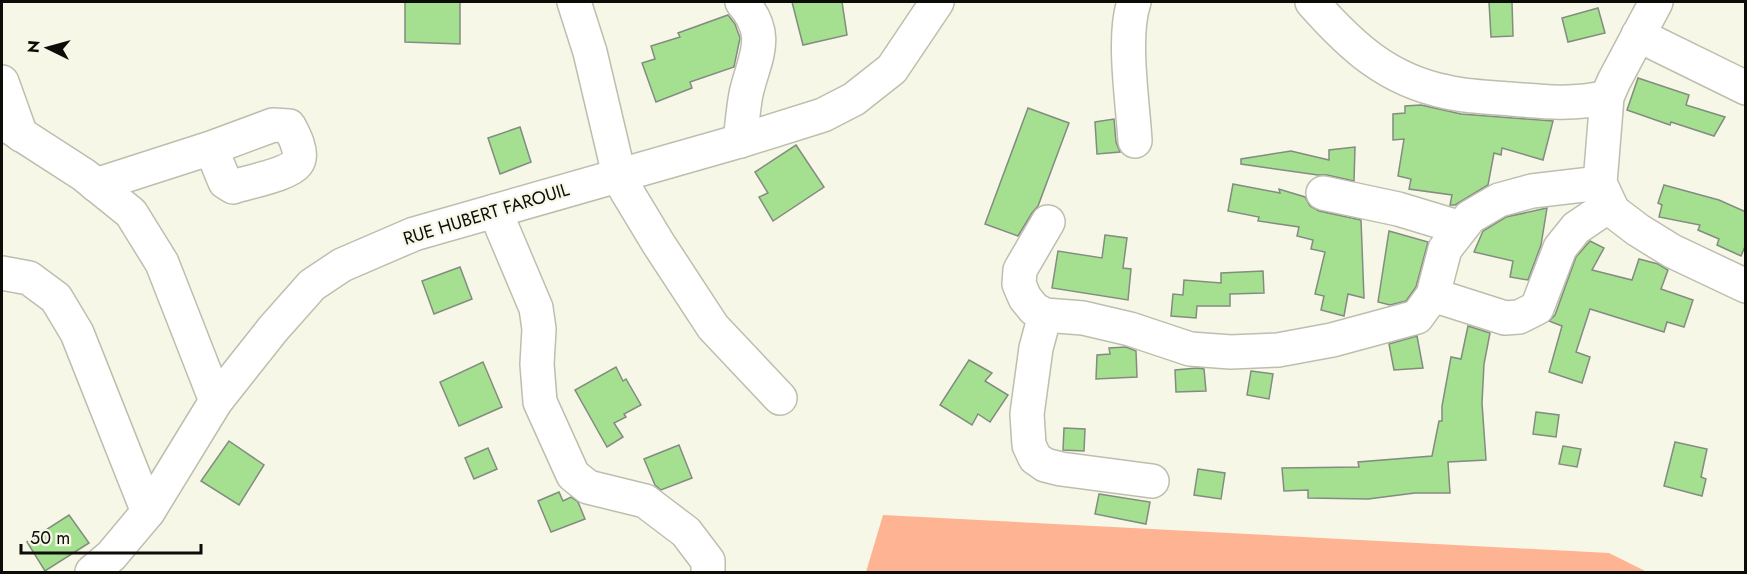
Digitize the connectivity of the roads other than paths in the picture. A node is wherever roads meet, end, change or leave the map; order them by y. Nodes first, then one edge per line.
1 (574, 2) edge
2 (742, 2) edge
3 (938, 2) edge
4 (1134, 2) edge
5 (1312, 2) edge
6 (1656, 2) edge
7 (1638, 35) junction
8 (2, 82) edge
9 (1746, 88) edge
10 (1607, 97) junction
11 (11, 128) edge
12 (740, 141) junction
13 (1135, 141) dead end
14 (212, 148) dead end
15 (619, 175) junction
16 (96, 185) junction
17 (1323, 193) dead end
18 (1605, 194) junction
19 (495, 211) junction
20 (1048, 222) dead end
21 (1461, 228) junction
22 (2, 273) edge
23 (1746, 286) edge
24 (1433, 295) junction
25 (1045, 315) junction
26 (780, 398) dead end
27 (216, 401) junction
28 (1152, 481) dead end
29 (148, 512) junction
30 (92, 573) edge
31 (708, 573) edge

1 - 15 street
2 - 12 street
3 - 12 street, RUE HUBERT FAROUIL
4 - 13 street
5 - 10 street
6 - 7 street
7 - 9 street
7 - 10 street
8 - 11 street
10 - 18 street
11 - 16 street
12 - 15 street, RUE HUBERT FAROUIL
14 - 16 street
15 - 19 street, RUE HUBERT FAROUIL
15 - 26 street
16 - 27 street
17 - 21 street
18 - 21 street
18 - 23 street
18 - 24 street
19 - 27 street, RUE HUBERT FAROUIL
19 - 31 street
20 - 25 street
21 - 24 street
22 - 29 street
24 - 25 street
25 - 28 street
27 - 29 street, RUE HUBERT FAROUIL
29 - 30 street, RUE HUBERT FAROUIL

